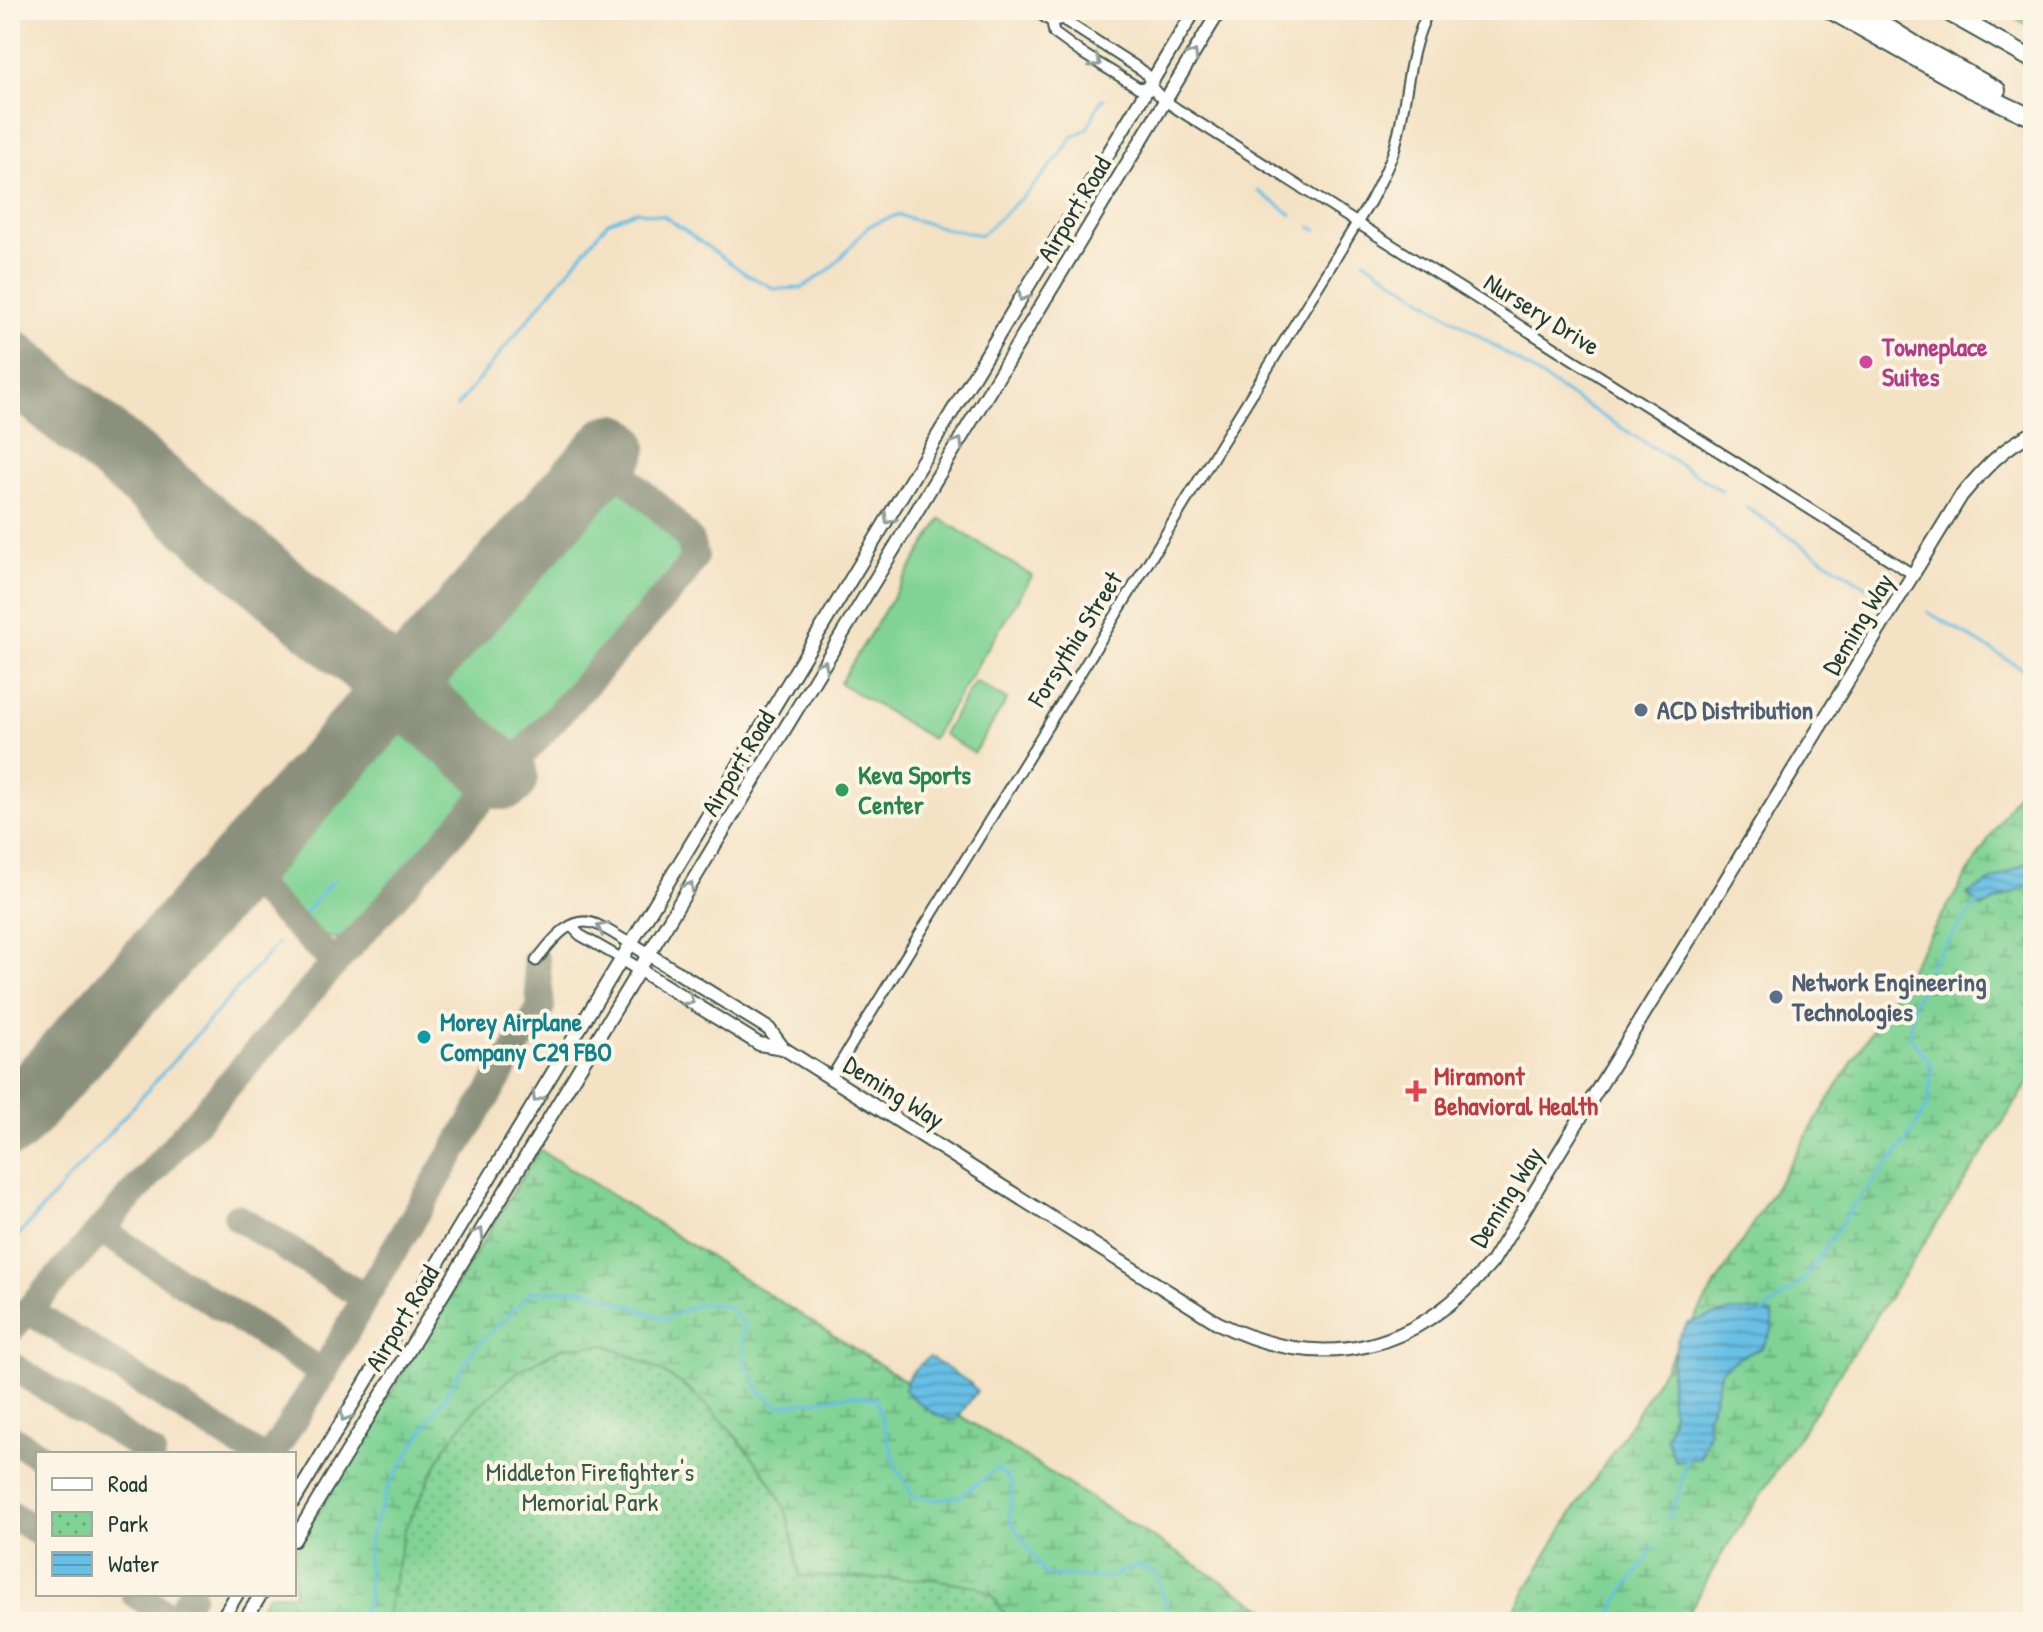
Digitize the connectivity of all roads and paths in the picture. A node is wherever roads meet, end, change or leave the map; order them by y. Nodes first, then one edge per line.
1 (1034, 10) edge
2 (1195, 10) edge
3 (1220, 10) edge
4 (1429, 10) edge
5 (1830, 10) edge
6 (1860, 10) edge
7 (1947, 10) edge
8 (1052, 22) junction
9 (2033, 60) edge
10 (1150, 86) junction
11 (1165, 100) junction
12 (2033, 109) edge
13 (2033, 118) edge
14 (1357, 223) junction
15 (2033, 433) edge
16 (1914, 575) junction
17 (571, 926) junction
18 (632, 944) junction
19 (648, 954) junction
20 (622, 959) junction
21 (536, 961) dead end
22 (639, 970) junction
23 (783, 1048) junction
24 (831, 1078) junction
25 (296, 1498) edge
26 (296, 1537) edge
27 (236, 1596) edge
28 (260, 1596) edge
29 (220, 1622) edge
30 (244, 1622) edge

1 - 8 street
2 - 10 street, Airport Road
11 -> 3 street, Airport Road
4 - 14 street, Forsythia Street
5 - 13 highway
6 - 12 highway
7 - 9 highway
8 -> 10 street
8 - 10 street, Nursery Drive
10 - 11 street, Nursery Drive
10 -> 18 street, Airport Road
11 - 14 street, Nursery Drive
19 -> 11 street, Airport Road
14 - 16 street, Nursery Drive
14 - 24 street, Forsythia Street
15 - 16 street, Deming Way
16 - 24 street, Deming Way
18 -> 17 street
17 - 20 street
17 - 21 street
18 - 19 street, Deming Way
18 - 20 street, Airport Road
19 - 22 street, Airport Road
19 - 23 street, Deming Way
20 - 22 street, Deming Way
20 -> 25 street, Airport Road
22 -> 23 street, Deming Way
26 -> 22 street, Airport Road
23 - 24 street, Deming Way
27 - 29 street
28 - 30 street

